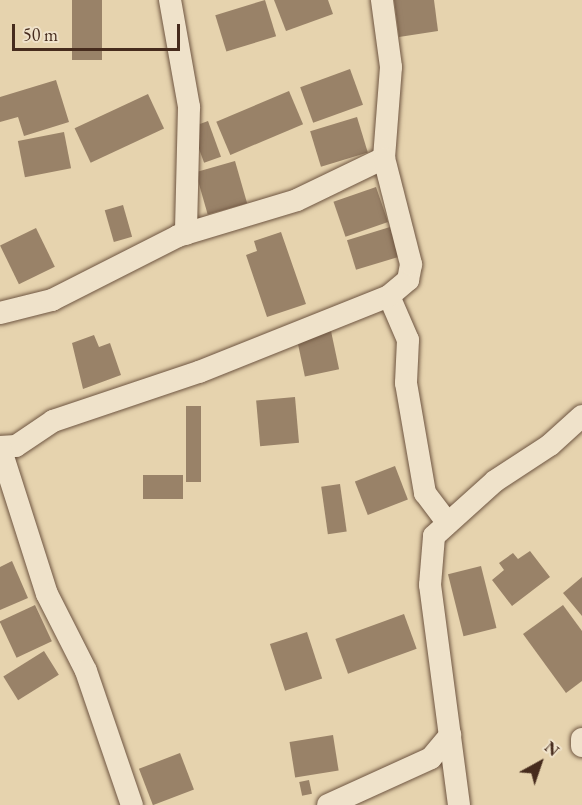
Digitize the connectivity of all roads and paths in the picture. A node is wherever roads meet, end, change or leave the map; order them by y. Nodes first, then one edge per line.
1 (170, 0) edge
2 (381, 0) edge
3 (384, 158) junction
4 (186, 234) junction
5 (389, 296) junction
6 (0, 313) edge
7 (582, 416) edge
8 (0, 447) edge
9 (446, 520) junction
10 (450, 735) junction
11 (582, 740) edge
12 (582, 746) edge
13 (132, 805) edge
14 (328, 805) edge
15 (459, 805) edge

1 - 4 street
2 - 3 street
3 - 4 street
3 - 5 street
4 - 6 street
5 - 8 street
5 - 9 street
7 - 9 street
8 - 13 street
9 - 10 street
10 - 14 street
10 - 15 street
11 - 12 street

